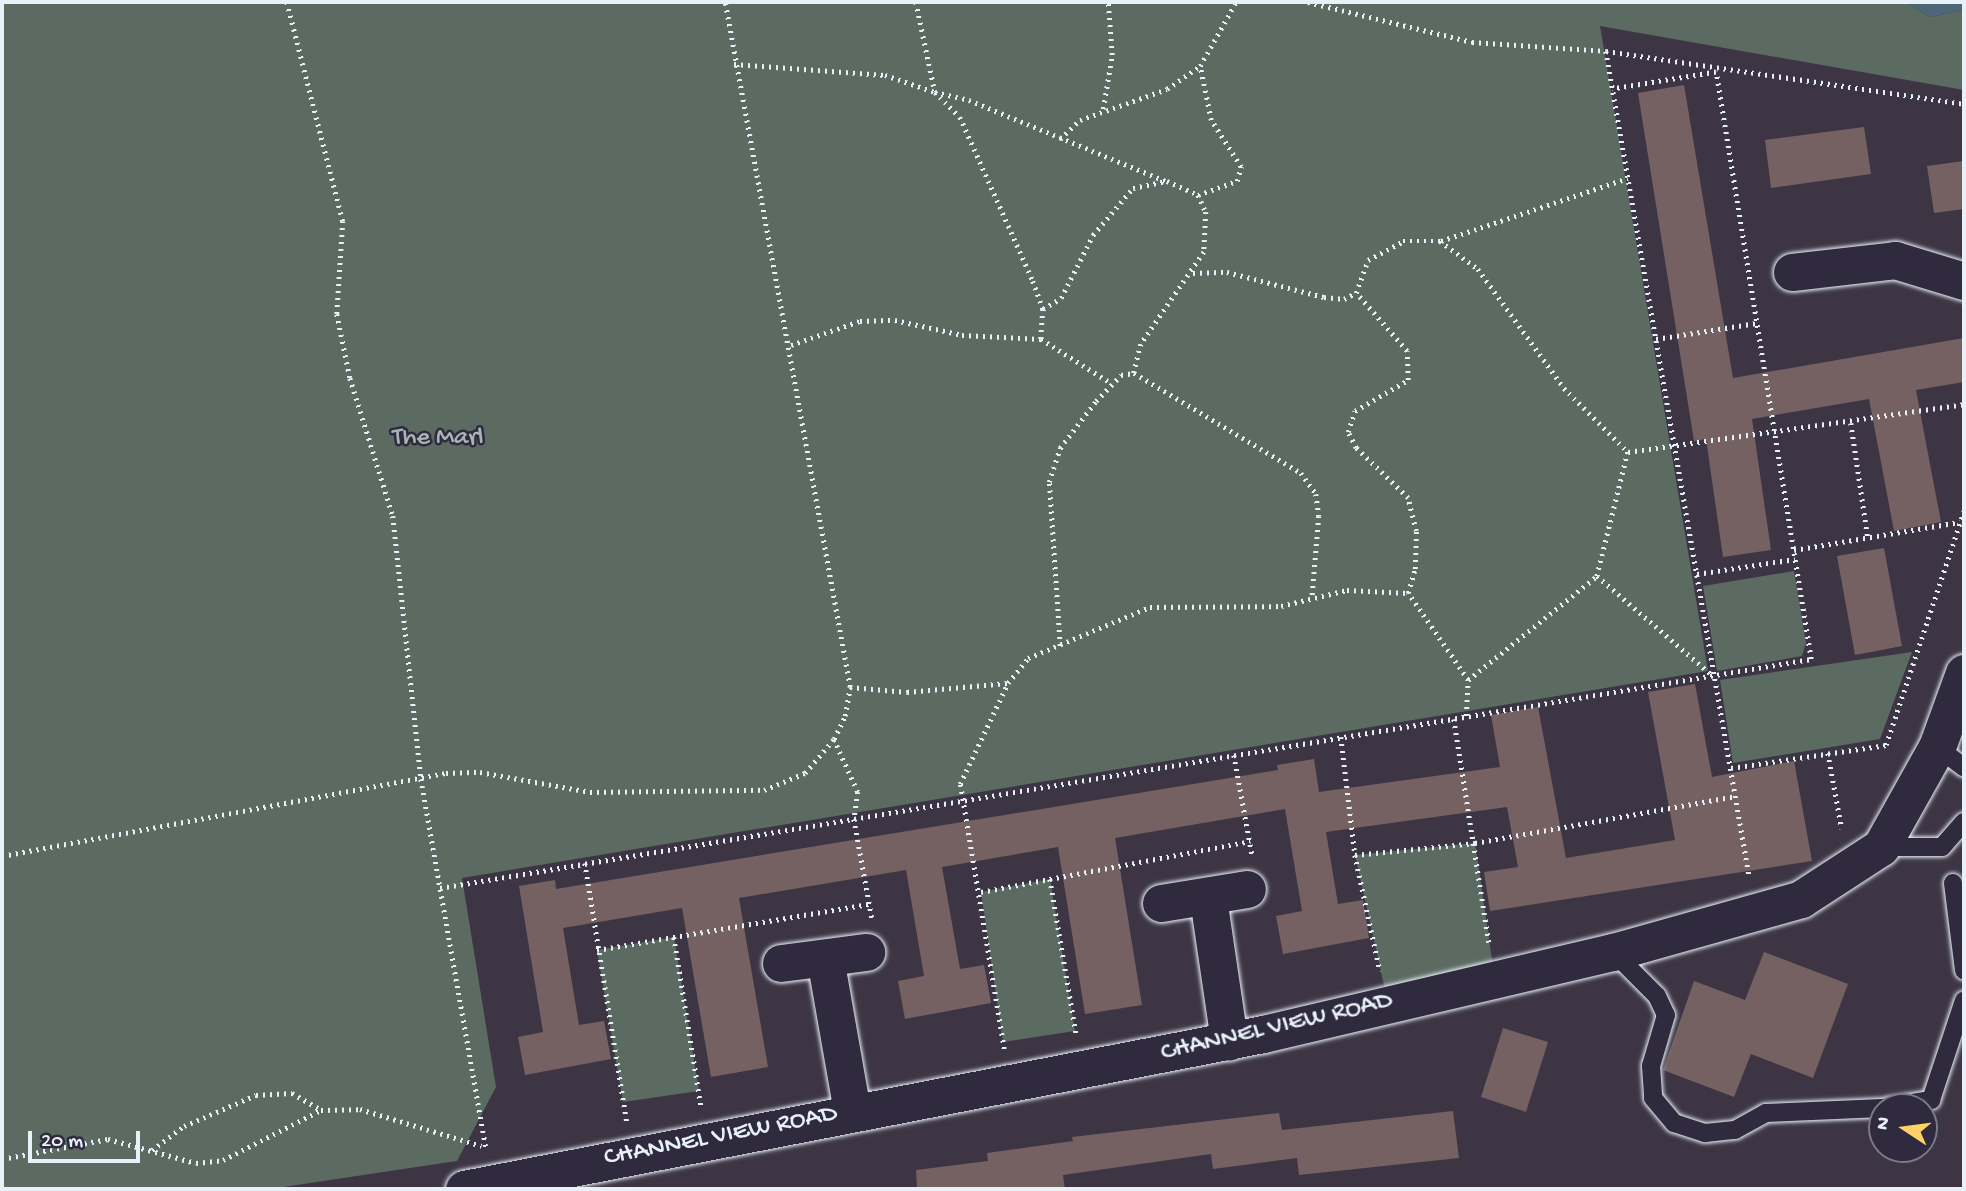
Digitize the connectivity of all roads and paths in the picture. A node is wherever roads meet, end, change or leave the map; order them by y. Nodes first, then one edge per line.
1 (287, 2) edge
2 (725, 2) edge
3 (916, 2) edge
4 (1108, 2) edge
5 (1236, 2) edge
6 (1308, 2) edge
7 (1606, 51) junction
8 (734, 64) junction
9 (1200, 66) junction
10 (1612, 89) junction
11 (935, 92) junction
12 (1964, 104) edge
13 (1103, 108) junction
14 (1060, 139) junction
15 (1628, 178) junction
16 (1167, 181) junction
17 (1198, 195) junction
18 (1440, 241) junction
19 (1792, 272) dead end
20 (1192, 273) junction
21 (1964, 281) edge
22 (1356, 293) junction
23 (1043, 309) junction
24 (1756, 323) junction
25 (1041, 339) junction
26 (1656, 339) junction
27 (791, 345) junction
28 (1134, 373) junction
29 (1111, 383) junction
30 (1964, 404) edge
31 (1851, 423) junction
32 (1775, 435) junction
33 (1675, 448) junction
34 (1628, 452) junction
35 (1964, 511) edge
36 (1960, 522) junction
37 (1868, 538) junction
38 (1794, 551) junction
39 (1795, 559) junction
40 (1697, 574) junction
41 (1597, 576) junction
42 (1408, 593) junction
43 (1312, 599) junction
44 (1060, 646) junction
45 (1964, 673) edge
46 (1713, 675) junction
47 (1468, 680) junction
48 (1008, 683) junction
49 (850, 687) junction
50 (1466, 716) junction
51 (1454, 719) junction
52 (1341, 737) junction
53 (834, 739) junction
54 (1828, 752) junction
55 (1234, 755) junction
56 (1951, 757) edge
57 (1731, 768) junction
58 (421, 779) junction
59 (1735, 796) junction
60 (965, 800) junction
61 (854, 819) junction
62 (1964, 822) edge
63 (1250, 841) junction
64 (1475, 843) junction
65 (1881, 847) junction
66 (1355, 855) junction
67 (2, 856) edge
68 (585, 863) junction
69 (1849, 868) junction
70 (1050, 879) junction
71 (1953, 883) dead end
72 (440, 888) junction
73 (1247, 888) joint
74 (981, 892) junction
75 (1208, 898) junction
76 (1161, 903) dead end
77 (870, 904) junction
78 (1756, 913) junction
79 (674, 937) junction
80 (597, 950) junction
81 (866, 952) joint
82 (1613, 952) junction
83 (825, 958) junction
84 (782, 963) dead end
85 (1964, 970) edge
86 (1494, 980) junction
87 (1964, 1000) edge
88 (1388, 1003) junction
89 (1229, 1041) junction
90 (1082, 1070) junction
91 (1009, 1084) junction
92 (1933, 1093) edge
93 (1868, 1108) edge
94 (321, 1110) junction
95 (852, 1111) junction
96 (707, 1139) junction
97 (486, 1148) junction
98 (152, 1150) junction
99 (633, 1154) junction
100 (2, 1159) edge
101 (483, 1188) edge

1 - 58 path
2 - 8 path
3 - 11 path
4 - 13 path
5 - 9 path
6 - 7 path
7 - 10 path
7 - 12 path
8 - 11 path
8 - 27 path
9 - 13 path
9 - 17 path
10 - 15 path
10 - 24 path
11 - 14 path
11 - 23 path
13 - 14 path
14 - 16 path
15 - 18 path
15 - 26 path
16 - 17 path
16 - 23 path
17 - 20 path
18 - 22 path
18 - 34 path
19 - 21 street
20 - 22 path
20 - 28 path
22 - 42 path
23 - 25 path
24 - 26 path
24 - 32 path
25 - 27 path
25 - 29 path
26 - 33 path
27 - 49 path
28 - 29 path
28 - 43 path
29 - 44 path
30 - 31 path
31 - 32 path
31 - 37 path
32 - 33 path
32 - 38 path
33 - 34 path
33 - 40 path
34 - 41 path
35 - 36 path
36 - 37 path
36 - 54 path
37 - 38 path
38 - 39 path
39 - 40 path
39 - 46 path
40 - 46 path
41 - 46 path
41 - 47 path
42 - 43 path
42 - 47 path
43 - 44 path
44 - 48 path
45 - 56 street, CHANNEL VIEW ROAD
46 - 50 path
46 - 57 path
47 - 50 path
48 - 49 path
48 - 60 path
49 - 53 path
50 - 51 path
51 - 52 path
51 - 64 path
52 - 55 path
52 - 66 path
53 - 58 path
53 - 61 path
54 - 57 path
54 - 69 path
55 - 60 path
55 - 63 path
56 - 65 street, CHANNEL VIEW ROAD
57 - 59 path
58 - 67 path
58 - 72 path
59 - 64 path
59 - 78 path
60 - 61 path
60 - 74 path
61 - 68 path
61 - 77 path
62 - 65 lane
63 - 70 path
63 - 73 path
64 - 66 path
64 - 86 path
65 - 69 street, CHANNEL VIEW ROAD
66 - 88 path
68 - 72 path
68 - 80 path
69 - 78 street, CHANNEL VIEW ROAD
70 - 74 path
70 - 90 path
71 - 85 lane
72 - 97 path
73 - 75 street
74 - 91 path
75 - 76 street
75 - 89 street
77 - 79 path
77 - 81 path
78 - 82 street, CHANNEL VIEW ROAD
79 - 80 path
79 - 96 path
80 - 99 path
81 - 83 street
82 - 86 street, CHANNEL VIEW ROAD
82 - 93 lane
83 - 84 street
83 - 95 street
86 - 88 street, CHANNEL VIEW ROAD
87 - 92 lane
88 - 89 street, CHANNEL VIEW ROAD
89 - 90 street, CHANNEL VIEW ROAD
90 - 91 street, CHANNEL VIEW ROAD
91 - 95 street, CHANNEL VIEW ROAD
94 - 97 path
94 - 98 path
94 - 98 path
95 - 96 street, CHANNEL VIEW ROAD
96 - 99 street, CHANNEL VIEW ROAD
97 - 101 path
98 - 100 path
99 - 101 street, CHANNEL VIEW ROAD

